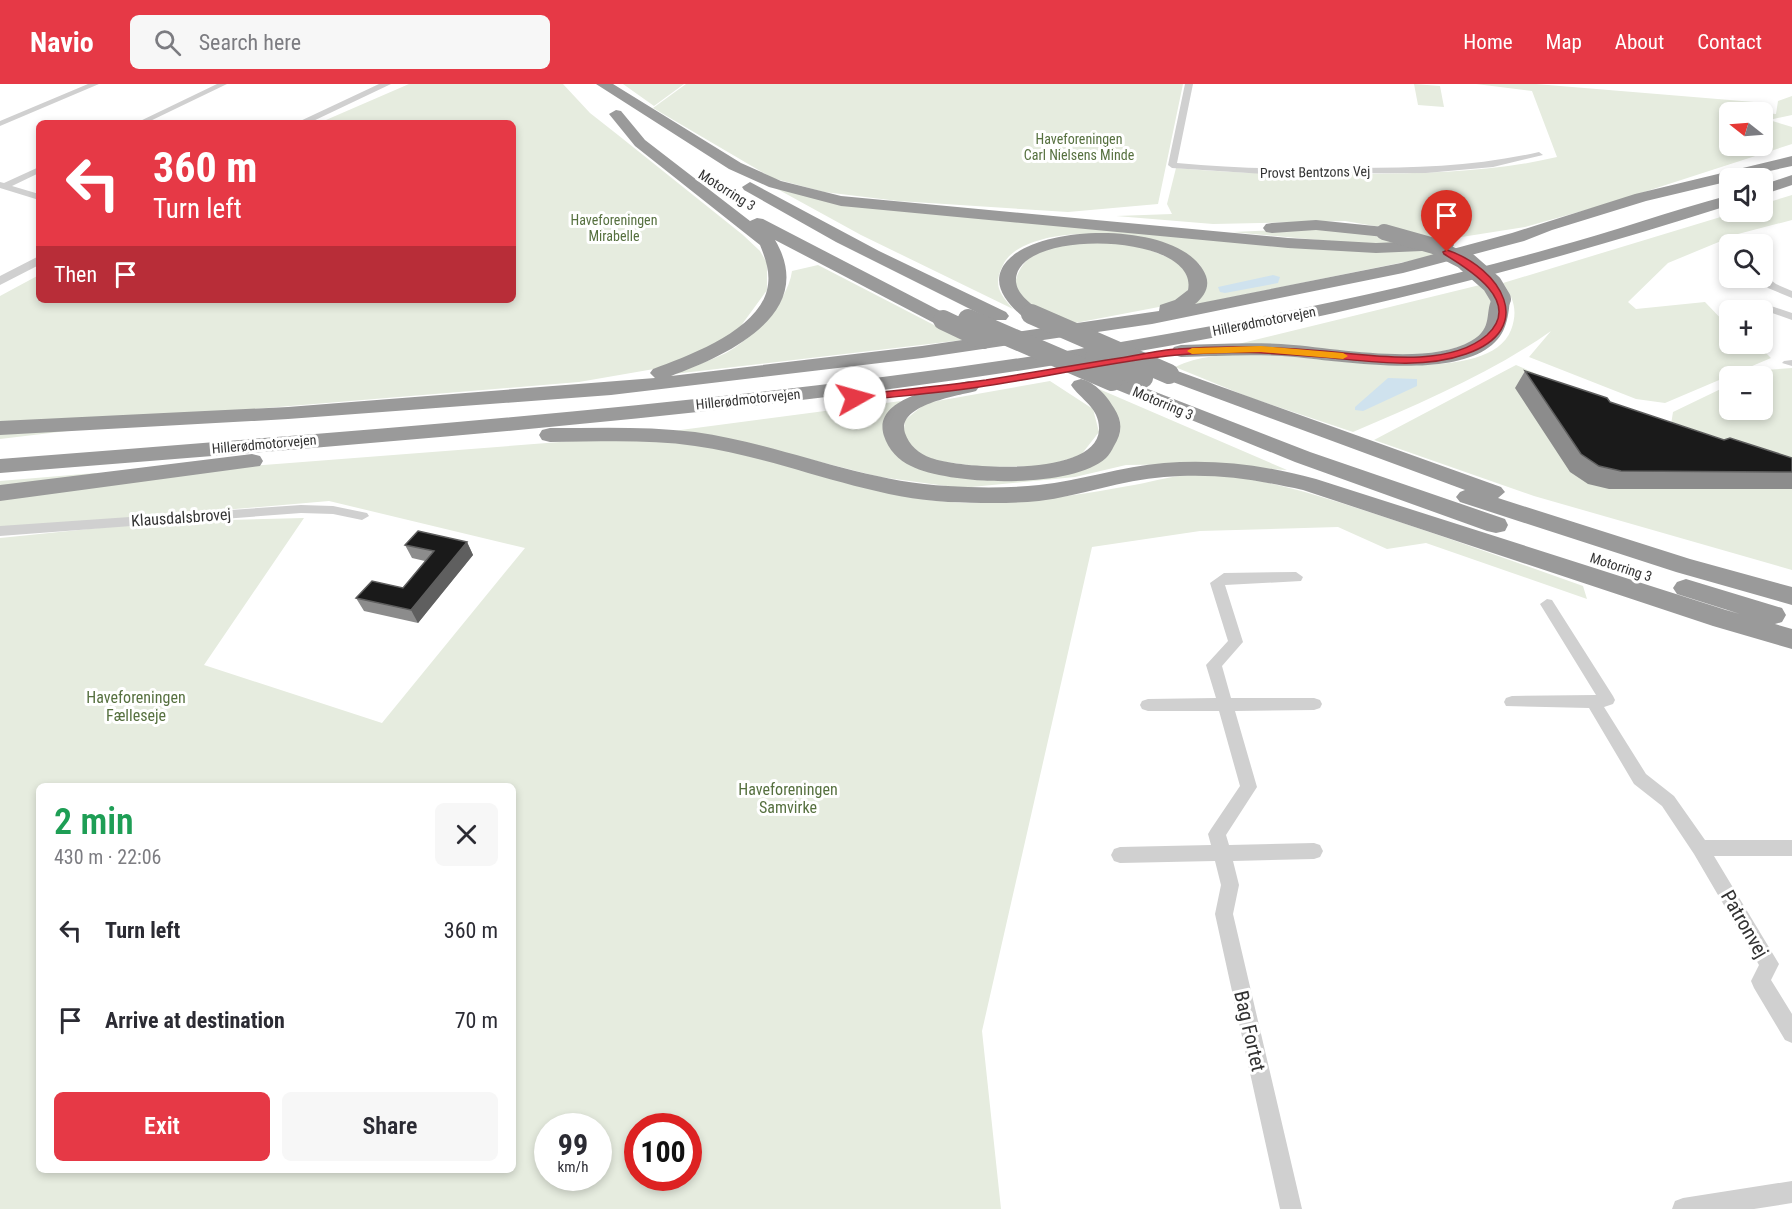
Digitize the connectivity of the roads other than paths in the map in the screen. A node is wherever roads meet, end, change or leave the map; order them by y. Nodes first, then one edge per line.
1 (94, 84) edge
2 (223, 84) edge
3 (386, 84) edge
4 (1189, 84) edge
5 (603, 96) edge
6 (146, 120) edge
7 (308, 120) edge
8 (0, 124) edge
9 (1792, 149) edge
10 (1539, 155) dead end
11 (1792, 161) edge
12 (1792, 167) edge
13 (36, 171) edge
14 (1773, 173) edge
15 (1792, 180) edge
16 (3, 186) edge
17 (694, 186) junction
18 (1773, 186) edge
19 (1719, 189) edge
20 (1792, 191) edge
21 (36, 196) edge
22 (1641, 197) junction
23 (1773, 197) edge
24 (1719, 203) edge
25 (1719, 213) edge
26 (1019, 217) junction
27 (1546, 226) junction
28 (1580, 247) junction
29 (36, 262) edge
30 (0, 281) edge
31 (1773, 286) edge
32 (1792, 295) edge
33 (1388, 296) junction
34 (1773, 310) edge
35 (1792, 317) edge
36 (1116, 322) junction
37 (1177, 352) junction
38 (984, 383) junction
39 (564, 390) junction
40 (288, 413) junction
41 (1205, 420) junction
42 (0, 428) edge
43 (531, 435) junction
44 (3, 456) edge
45 (268, 459) junction
46 (0, 475) edge
47 (0, 493) edge
48 (362, 516) dead end
49 (0, 531) edge
50 (1493, 544) junction
51 (1685, 566) junction
52 (1296, 577) dead end
53 (1792, 596) edge
54 (1547, 604) dead end
55 (1792, 621) edge
56 (1792, 639) edge
57 (1512, 702) dead end
58 (1593, 702) junction
59 (1314, 704) dead end
60 (1148, 705) dead end
61 (1226, 705) junction
62 (1700, 848) junction
63 (1792, 848) edge
64 (1314, 851) dead end
65 (1222, 853) junction
66 (1120, 855) dead end
67 (1792, 1033) edge
68 (1792, 1192) edge
69 (1724, 1205) edge
70 (1291, 1209) edge
71 (1683, 1209) edge

1 - 8 street
2 - 6 street
3 - 7 street
4 - 10 street, Provst Bentzons Vej
5 - 17 highway
5 - 26 highway
5 - 41 highway, Motorring 3, bridge
5 - 51 highway, Motorring 3, bridge
9 - 22 highway
11 - 22 highway
12 - 14 highway
13 - 16 street
15 - 18 highway
16 - 21 street
17 - 38 highway, bridge
17 - 39 highway
19 - 44 highway, Hillerødmotorvejen
20 - 23 highway
22 - 27 highway
24 - 28 highway, Hillerødmotorvejen
25 - 28 highway
26 - 27 highway
26 - 37 highway, bridge
27 - 36 highway
28 - 33 highway, Hillerødmotorvejen
29 - 30 street
31 - 32 street
33 - 37 highway
33 - 44 highway, Hillerødmotorvejen
34 - 35 street
36 - 39 highway
36 - 51 highway, bridge
37 - 38 highway
38 - 43 highway
39 - 40 highway
40 - 42 highway
40 - 44 highway
41 - 50 highway
41 - 55 highway, Motorring 3
43 - 45 highway
43 - 50 highway
45 - 46 highway
45 - 47 highway
48 - 49 street, Klausdalsbrovej
50 - 56 highway
51 - 53 highway, Motorring 3
52 - 61 street, Bag Fortet
54 - 58 street
57 - 58 street
58 - 62 street, Patronvej
59 - 61 street
60 - 61 street
61 - 65 street, Bag Fortet
62 - 63 street
62 - 67 street, Patronvej
64 - 65 street
65 - 66 street
65 - 70 street, Bag Fortet
68 - 69 street
69 - 71 street

